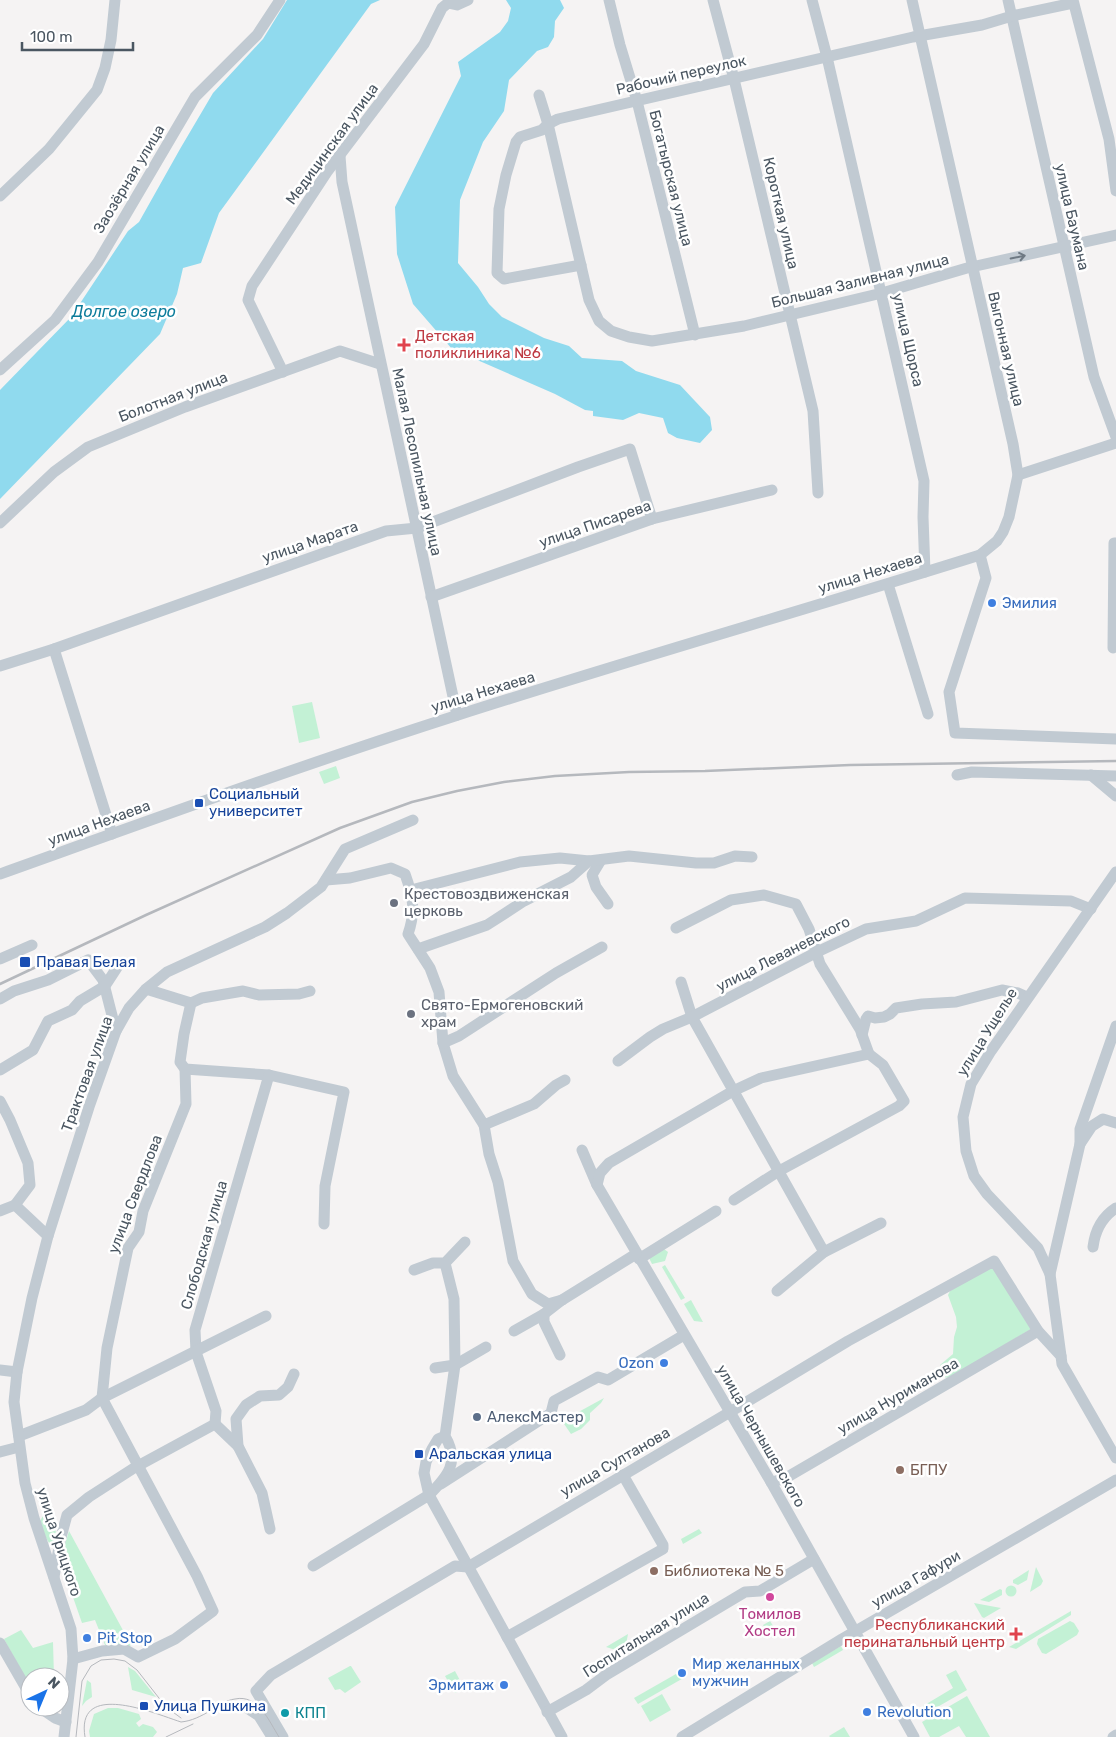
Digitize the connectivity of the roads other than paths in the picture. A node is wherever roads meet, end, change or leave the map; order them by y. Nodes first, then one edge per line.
1 (115, 0) edge
2 (280, 0) edge
3 (468, 0) edge
4 (609, 0) edge
5 (713, 0) edge
6 (812, 0) edge
7 (912, 0) edge
8 (1008, 0) edge
9 (1073, 1) edge
10 (1012, 16) junction
11 (921, 36) junction
12 (827, 57) junction
13 (734, 79) junction
14 (539, 95) dead end
15 (637, 101) junction
16 (548, 124) junction
17 (1113, 139) edge
18 (340, 156) junction
19 (1116, 191) edge
20 (0, 196) edge
21 (1116, 235) edge
22 (1063, 247) junction
23 (581, 265) junction
24 (972, 267) junction
25 (882, 293) junction
26 (790, 314) junction
27 (695, 335) junction
28 (380, 364) junction
29 (0, 370) edge
30 (283, 372) junction
31 (1116, 438) edge
32 (1116, 443) edge
33 (1018, 475) junction
34 (772, 490) dead end
35 (818, 493) dead end
36 (652, 519) junction
37 (0, 523) edge
38 (417, 528) junction
39 (1116, 542) edge
40 (980, 555) junction
41 (925, 572) junction
42 (888, 584) junction
43 (431, 597) junction
44 (1113, 648) dead end
45 (54, 650) junction
46 (0, 666) edge
47 (928, 714) dead end
48 (457, 715) junction
49 (1116, 739) edge
50 (957, 775) dead end
51 (1091, 775) junction
52 (1116, 776) edge
53 (1116, 796) edge
54 (413, 820) dead end
55 (112, 834) junction
56 (752, 856) dead end
57 (601, 860) junction
58 (589, 862) junction
59 (1116, 872) edge
60 (0, 874) edge
61 (326, 880) junction
62 (411, 890) junction
63 (608, 904) dead end
64 (1091, 909) junction
65 (676, 928) dead end
66 (32, 945) dead end
67 (602, 947) dead end
68 (418, 949) junction
69 (816, 952) junction
70 (0, 959) edge
71 (118, 966) dead end
72 (681, 982) dead end
73 (104, 986) junction
74 (146, 989) junction
75 (310, 991) dead end
76 (1027, 997) junction
77 (0, 999) edge
78 (191, 1003) junction
79 (692, 1017) junction
80 (1116, 1026) edge
81 (116, 1031) junction
82 (862, 1035) junction
83 (443, 1043) junction
84 (868, 1054) junction
85 (618, 1061) dead end
86 (185, 1069) junction
87 (0, 1070) edge
88 (268, 1075) junction
89 (566, 1080) dead end
90 (734, 1091) junction
91 (0, 1102) edge
92 (1116, 1123) edge
93 (484, 1125) junction
94 (1080, 1144) junction
95 (582, 1150) dead end
96 (779, 1171) junction
97 (597, 1185) junction
98 (734, 1200) dead end
99 (15, 1206) junction
100 (1116, 1208) edge
101 (0, 1211) edge
102 (716, 1211) dead end
103 (881, 1223) dead end
104 (324, 1224) dead end
105 (48, 1236) junction
106 (465, 1242) dead end
107 (1093, 1247) dead end
108 (824, 1252) junction
109 (638, 1256) junction
110 (445, 1263) junction
111 (414, 1270) dead end
112 (1050, 1274) junction
113 (777, 1291) dead end
114 (562, 1300) junction
115 (544, 1314) junction
116 (266, 1316) dead end
117 (514, 1331) dead end
118 (1038, 1331) junction
119 (684, 1335) junction
120 (486, 1347) dead end
121 (196, 1352) junction
122 (560, 1355) dead end
123 (1061, 1356) junction
124 (455, 1365) junction
125 (435, 1368) dead end
126 (0, 1370) edge
127 (17, 1372) junction
128 (294, 1374) dead end
129 (102, 1398) junction
130 (730, 1412) junction
131 (215, 1424) junction
132 (445, 1436) junction
133 (19, 1442) junction
134 (238, 1446) junction
135 (0, 1452) edge
136 (1116, 1458) edge
137 (139, 1466) junction
138 (623, 1475) junction
139 (1116, 1480) edge
140 (771, 1482) junction
141 (438, 1486) junction
142 (429, 1495) junction
143 (270, 1529) dead end
144 (814, 1559) junction
145 (313, 1566) dead end
146 (468, 1567) junction
147 (54, 1579) junction
148 (855, 1632) junction
149 (507, 1637) junction
150 (0, 1643) edge
151 (73, 1658) junction
152 (20, 1677) edge
153 (247, 1708) dead end
154 (547, 1712) junction
155 (54, 1717) edge
156 (66, 1722) junction
157 (275, 1734) edge
158 (1116, 1735) edge
159 (64, 1737) edge
160 (562, 1737) edge
161 (682, 1737) edge
162 (914, 1737) edge
163 (1112, 1737) edge

1 - 20 street
2 - 29 street, Заозёрная улица
3 - 18 street, Медицинская улица
4 - 15 street, Богатырская улица
5 - 13 street, Короткая улица
6 - 12 street, улица Щорса
7 - 11 street, Выгонная улица
8 - 10 street, улица Баумана
9 - 10 street, Рабочий переулок
9 - 17 street
10 - 11 street, Рабочий переулок
10 - 22 street, улица Баумана
11 - 12 street, Рабочий переулок
11 - 24 street, Выгонная улица
12 - 13 street, Рабочий переулок
12 - 25 street, улица Щорса
13 - 15 street, Рабочий переулок
13 - 26 street, Короткая улица
14 - 16 street
15 - 16 street, Рабочий переулок
15 - 27 street, Богатырская улица
16 - 23 street
16 - 23 street, Рабочий переулок
17 - 19 street
18 - 28 street, Малая Лесопильная улица
18 - 30 street, Медицинская улица
21 - 22 street, Большая Заливная улица
24 -> 22 street, Большая Заливная улица
22 - 31 street, улица Баумана
23 - 27 street, Большая Заливная улица
24 - 25 street, Большая Заливная улица
24 - 33 street, Выгонная улица
25 - 26 street, Большая Заливная улица
25 - 41 street, улица Щорса
26 - 27 street, Большая Заливная улица
26 - 35 street, Короткая улица
28 - 30 street, Болотная улица
28 - 38 street, Малая Лесопильная улица
30 - 37 street, Болотная улица
32 - 33 street
33 - 40 street, Выгонная улица
34 - 36 street, улица Писарева
36 - 38 street, улица Марата
36 - 43 street, улица Писарева
38 - 43 street, Малая Лесопильная улица
38 - 45 street, улица Марата
39 - 44 street
40 - 41 street, улица Нехаева
40 - 49 street
41 - 42 street, улица Нехаева
42 - 47 street
42 - 48 street, улица Нехаева
43 - 48 street, Малая Лесопильная улица
45 - 46 street, улица Марата
45 - 55 street
48 - 55 street, улица Нехаева
50 - 51 street
51 - 52 street
51 - 53 street
54 - 61 street, Трактовая улица
55 - 60 street, улица Нехаева
56 - 57 street
57 - 58 street
57 - 63 street
58 - 62 street
58 - 68 street
59 - 64 street, улица Ущелье
61 - 62 street
61 - 74 street, Трактовая улица
62 - 68 street
64 - 69 street, улица Леваневского
64 - 76 street, улица Ущелье
65 - 69 street
66 - 70 street
67 - 83 street
68 - 83 street
69 - 79 street, улица Леваневского
69 - 82 street
71 - 73 street
72 - 79 street
73 - 77 street
73 - 81 street
73 - 87 street
74 - 78 street
74 - 81 street, Трактовая улица
75 - 78 street
76 - 82 street
76 - 112 street, улица Ущелье
78 - 86 street, улица Свердлова
79 - 85 street, улица Леваневского
79 - 90 street
80 - 94 street
81 - 105 street, Трактовая улица
82 - 84 street
83 - 93 street
84 - 90 street
84 - 96 street
86 - 88 street
86 - 129 street, улица Свердлова
88 - 104 street
88 - 121 street, Слободская улица
89 - 93 street
90 - 96 street
90 - 97 street
91 - 99 street
92 - 94 street
93 - 114 street
94 - 112 street
95 - 97 street, улица Чернышевского
96 - 98 street
96 - 108 street
97 - 109 street, улица Чернышевского
99 - 101 street
99 - 105 street
100 - 107 street
102 - 109 street
103 - 108 street
105 - 127 street, Трактовая улица
106 - 110 street
108 - 113 street
109 - 114 street
109 - 119 street, улица Чернышевского
110 - 111 street
110 - 124 street
112 - 123 street, улица Ущелье
114 - 115 street
115 - 117 street
115 - 122 street
116 - 121 street
118 - 123 street
118 - 130 street, улица Султанова
118 - 140 street, улица Нуриманова
119 - 130 street, улица Чернышевского
119 - 141 street
120 - 124 street
121 - 129 street
121 - 131 street, Слободская улица
123 - 136 street
124 - 125 street
124 - 132 street
126 - 127 street
127 - 133 street, улица Урицкого
128 - 134 street
129 - 133 street
129 - 137 street
130 - 138 street, улица Султанова
130 - 140 street, улица Чернышевского
131 - 134 street
131 - 137 street
132 - 141 street
132 - 142 street
133 - 135 street
133 - 147 street, улица Урицкого
134 - 143 street
137 - 147 street
137 - 151 street
138 - 146 street, улица Султанова
138 - 149 street
139 - 148 street, улица Гафури
140 - 144 street, улица Чернышевского
141 - 142 street
142 - 145 street
142 - 146 street
144 - 148 street, улица Чернышевского
144 - 154 street, Госпитальная улица
146 - 149 street
146 - 157 street, улица Султанова
147 - 151 street, улица Урицкого
148 - 161 street, улица Гафури
148 - 162 street, улица Чернышевского
149 - 154 street
150 - 152 street
151 - 156 street, улица Урицкого
153 - 157 street
154 - 160 street
155 - 156 street
156 - 159 street, улица Урицкого
158 - 163 street

